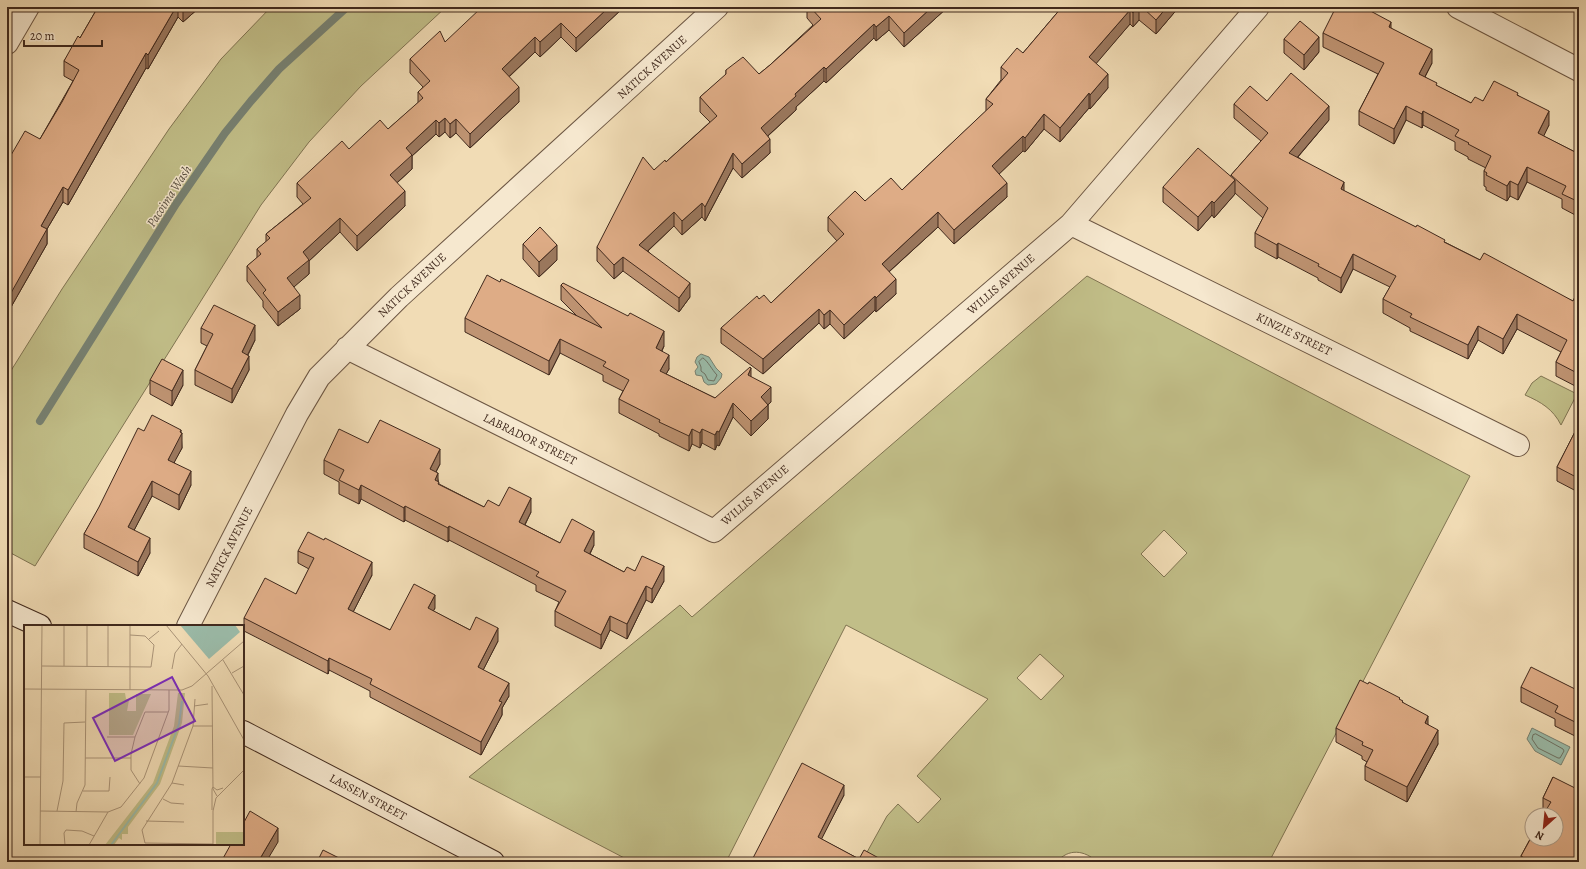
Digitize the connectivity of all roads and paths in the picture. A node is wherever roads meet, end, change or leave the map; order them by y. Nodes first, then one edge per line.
1 (28, 7) edge
2 (717, 7) edge
3 (1258, 7) edge
4 (1458, 7) edge
5 (7, 43) edge
6 (1579, 70) edge
7 (1071, 224) junction
8 (346, 348) junction
9 (1518, 444) dead end
10 (714, 531) joint
11 (7, 611) edge
12 (38, 625) edge
13 (189, 625) edge
14 (244, 733) edge
15 (493, 862) edge

1 - 5 street
2 - 8 street, NATICK AVENUE
3 - 7 street, WILLIS AVENUE
4 - 6 street
7 - 9 street, KINZIE STREET
7 - 10 street, WILLIS AVENUE
8 - 10 street, LABRADOR STREET
8 - 13 street, NATICK AVENUE
11 - 12 street
14 - 15 street, LASSEN STREET

